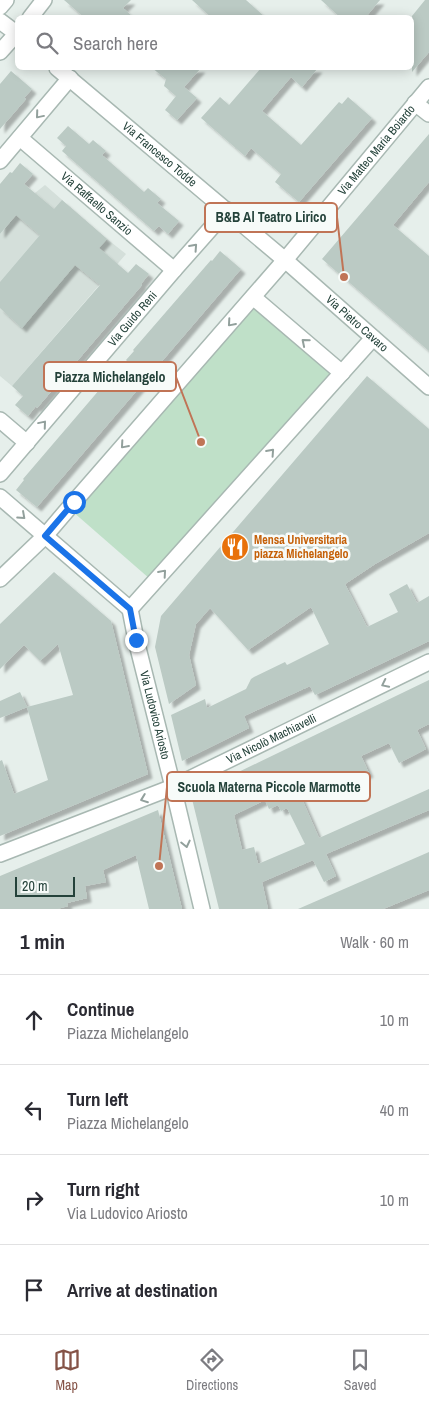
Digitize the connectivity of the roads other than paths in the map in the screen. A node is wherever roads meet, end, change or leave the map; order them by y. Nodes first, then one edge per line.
1 (6, 0) edge
2 (44, 0) edge
3 (0, 7) edge
4 (32, 15) edge
5 (0, 21) edge
6 (15, 32) edge
7 (15, 35) edge
8 (0, 52) edge
9 (60, 70) edge
10 (70, 78) junction
11 (429, 87) edge
12 (415, 103) junction
13 (429, 114) edge
14 (20, 138) junction
15 (0, 161) edge
16 (227, 210) junction
17 (285, 260) junction
18 (174, 270) junction
19 (253, 297) junction
20 (373, 338) junction
21 (342, 373) junction
22 (429, 386) edge
23 (0, 420) edge
24 (27, 443) junction
25 (0, 474) edge
26 (0, 497) edge
27 (45, 536) junction
28 (0, 579) edge
29 (130, 609) junction
30 (429, 662) edge
31 (173, 787) junction
32 (0, 854) edge
33 (202, 909) edge

1 - 3 street
2 - 4 street
5 - 6 street
7 - 8 street
9 - 10 street, Via Francesco Todde
10 -> 14 street
10 - 16 street, Via Francesco Todde
11 - 12 street, Via Matteo Maria Boiardo
12 - 13 street
12 - 17 street, Via Matteo Maria Boiardo
14 - 15 street
14 - 18 street, Via Raffaello Sanzio
16 - 17 street, Via Francesco Todde
18 -> 16 street, Via Guido Reni
17 - 19 street, Via Matteo Maria Boiardo
17 - 20 street, Via Pietro Cavaro
24 -> 18 street, Via Guido Reni
21 -> 19 street
19 -> 27 street, Via Matteo Maria Boiardo
20 - 21 street
20 - 22 street, Via Pietro Cavaro
29 -> 21 street
23 - 24 street
24 - 25 street, Via Guido Reni
26 -> 27 street
27 - 28 street, Via Matteo Maria Boiardo
27 - 29 street
29 - 31 street, Via Ludovico Ariosto
30 -> 31 street, Via Nicolò Machiavelli
31 -> 32 street, Via Nicolò Machiavelli
31 -> 33 street, Via Ludovico Ariosto

